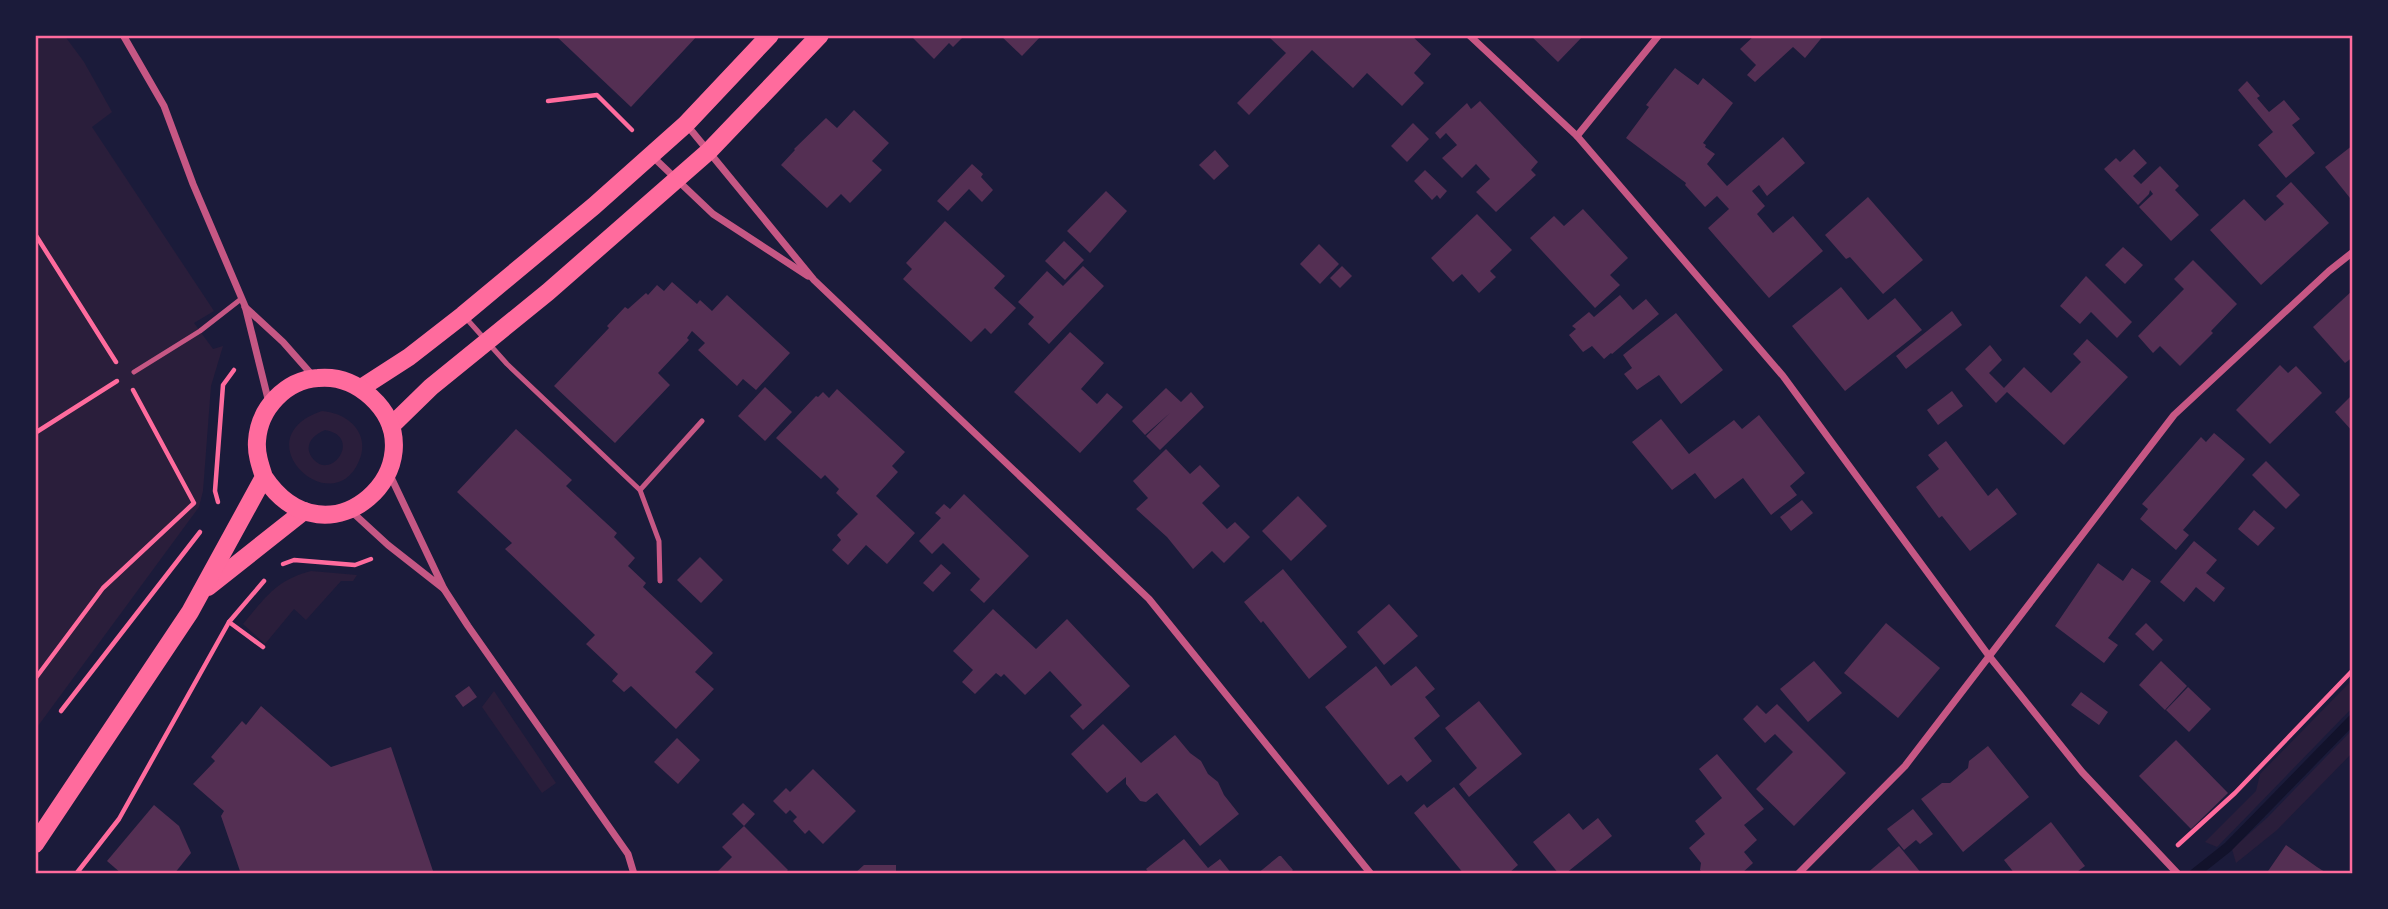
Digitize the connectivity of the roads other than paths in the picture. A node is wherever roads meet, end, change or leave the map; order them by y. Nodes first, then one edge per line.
1 (123, 35) edge
2 (770, 35) edge
3 (820, 35) edge
4 (1469, 35) edge
5 (1659, 35) edge
6 (686, 124) junction
7 (1577, 136) junction
8 (709, 151) junction
9 (652, 156) junction
10 (676, 180) junction
11 (2353, 252) edge
12 (814, 280) junction
13 (243, 303) junction
14 (463, 315) junction
15 (487, 341) junction
16 (134, 372) dead end
17 (315, 378) junction
18 (361, 388) junction
19 (270, 405) junction
20 (702, 421) dead end
21 (391, 426) junction
22 (388, 472) junction
23 (264, 477) junction
24 (640, 490) junction
25 (350, 510) junction
26 (303, 511) junction
27 (660, 581) dead end
28 (444, 589) junction
29 (202, 591) junction
30 (1989, 656) junction
31 (35, 844) edge
32 (634, 874) edge
33 (1371, 874) edge
34 (1798, 874) edge
35 (2178, 874) edge

1 - 13 street
2 - 6 main road
3 - 8 main road
4 - 7 street
5 - 7 street
6 - 8 street
6 - 9 main road
7 - 30 street
8 - 10 main road
8 - 12 street
9 - 10 street
9 - 14 main road
10 - 12 street
10 - 15 main road
11 - 30 street
12 - 33 street
13 - 16 lane
13 - 17 street
13 - 19 street
14 - 15 lane
14 - 18 main road
15 - 21 main road
15 - 24 lane
17 - 18 main road
17 - 19 main road
18 - 21 main road
19 - 23 main road
20 - 24 lane
21 - 22 main road
22 - 25 main road
22 - 28 street
23 - 26 main road
23 - 29 main road
24 - 27 lane
25 - 26 main road
25 - 28 street
26 - 29 main road
28 - 32 street
29 - 31 main road
30 - 34 street
30 - 35 street

